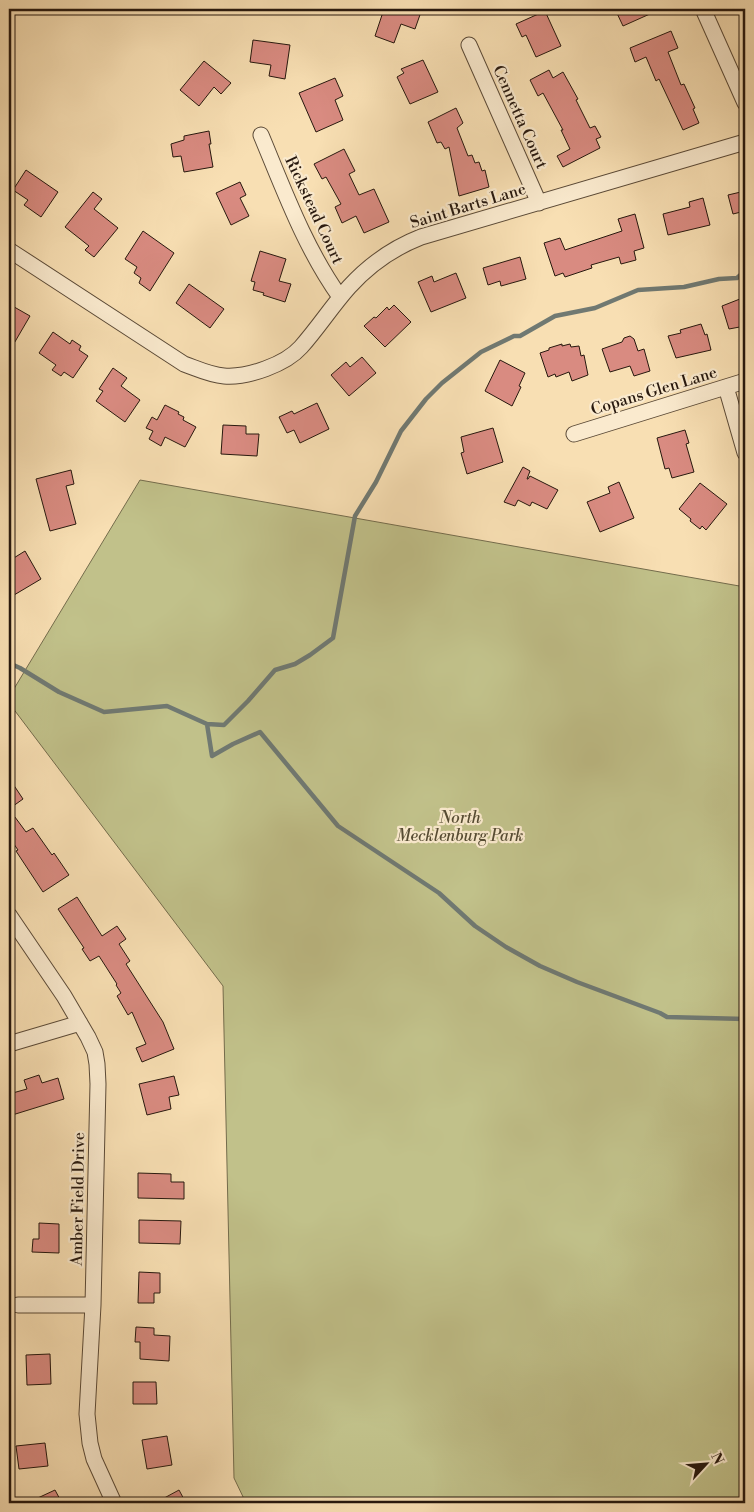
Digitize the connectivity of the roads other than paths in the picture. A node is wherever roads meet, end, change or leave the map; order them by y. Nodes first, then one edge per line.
1 (703, 9) edge
2 (469, 45) dead end
3 (745, 103) edge
4 (260, 135) dead end
5 (745, 142) edge
6 (539, 203) junction
7 (9, 250) edge
8 (340, 297) junction
9 (745, 381) edge
10 (726, 387) junction
11 (574, 434) dead end
12 (745, 452) edge
13 (9, 915) edge
14 (80, 1023) junction
15 (9, 1044) edge
16 (18, 1305) dead end
17 (92, 1305) junction
18 (114, 1503) edge

1 - 3 street
2 - 6 street, Cennetta Court
4 - 8 street, Rickstead Court
5 - 6 street, Saint Barts Lane
6 - 8 street, Saint Barts Lane
7 - 8 street, Saint Barts Lane
9 - 10 street, Copans Glen Lane
10 - 11 street, Copans Glen Lane
10 - 12 street
13 - 14 street, Amber Field Drive
14 - 15 street
14 - 17 street, Amber Field Drive
16 - 17 street
17 - 18 street, Amber Field Drive

